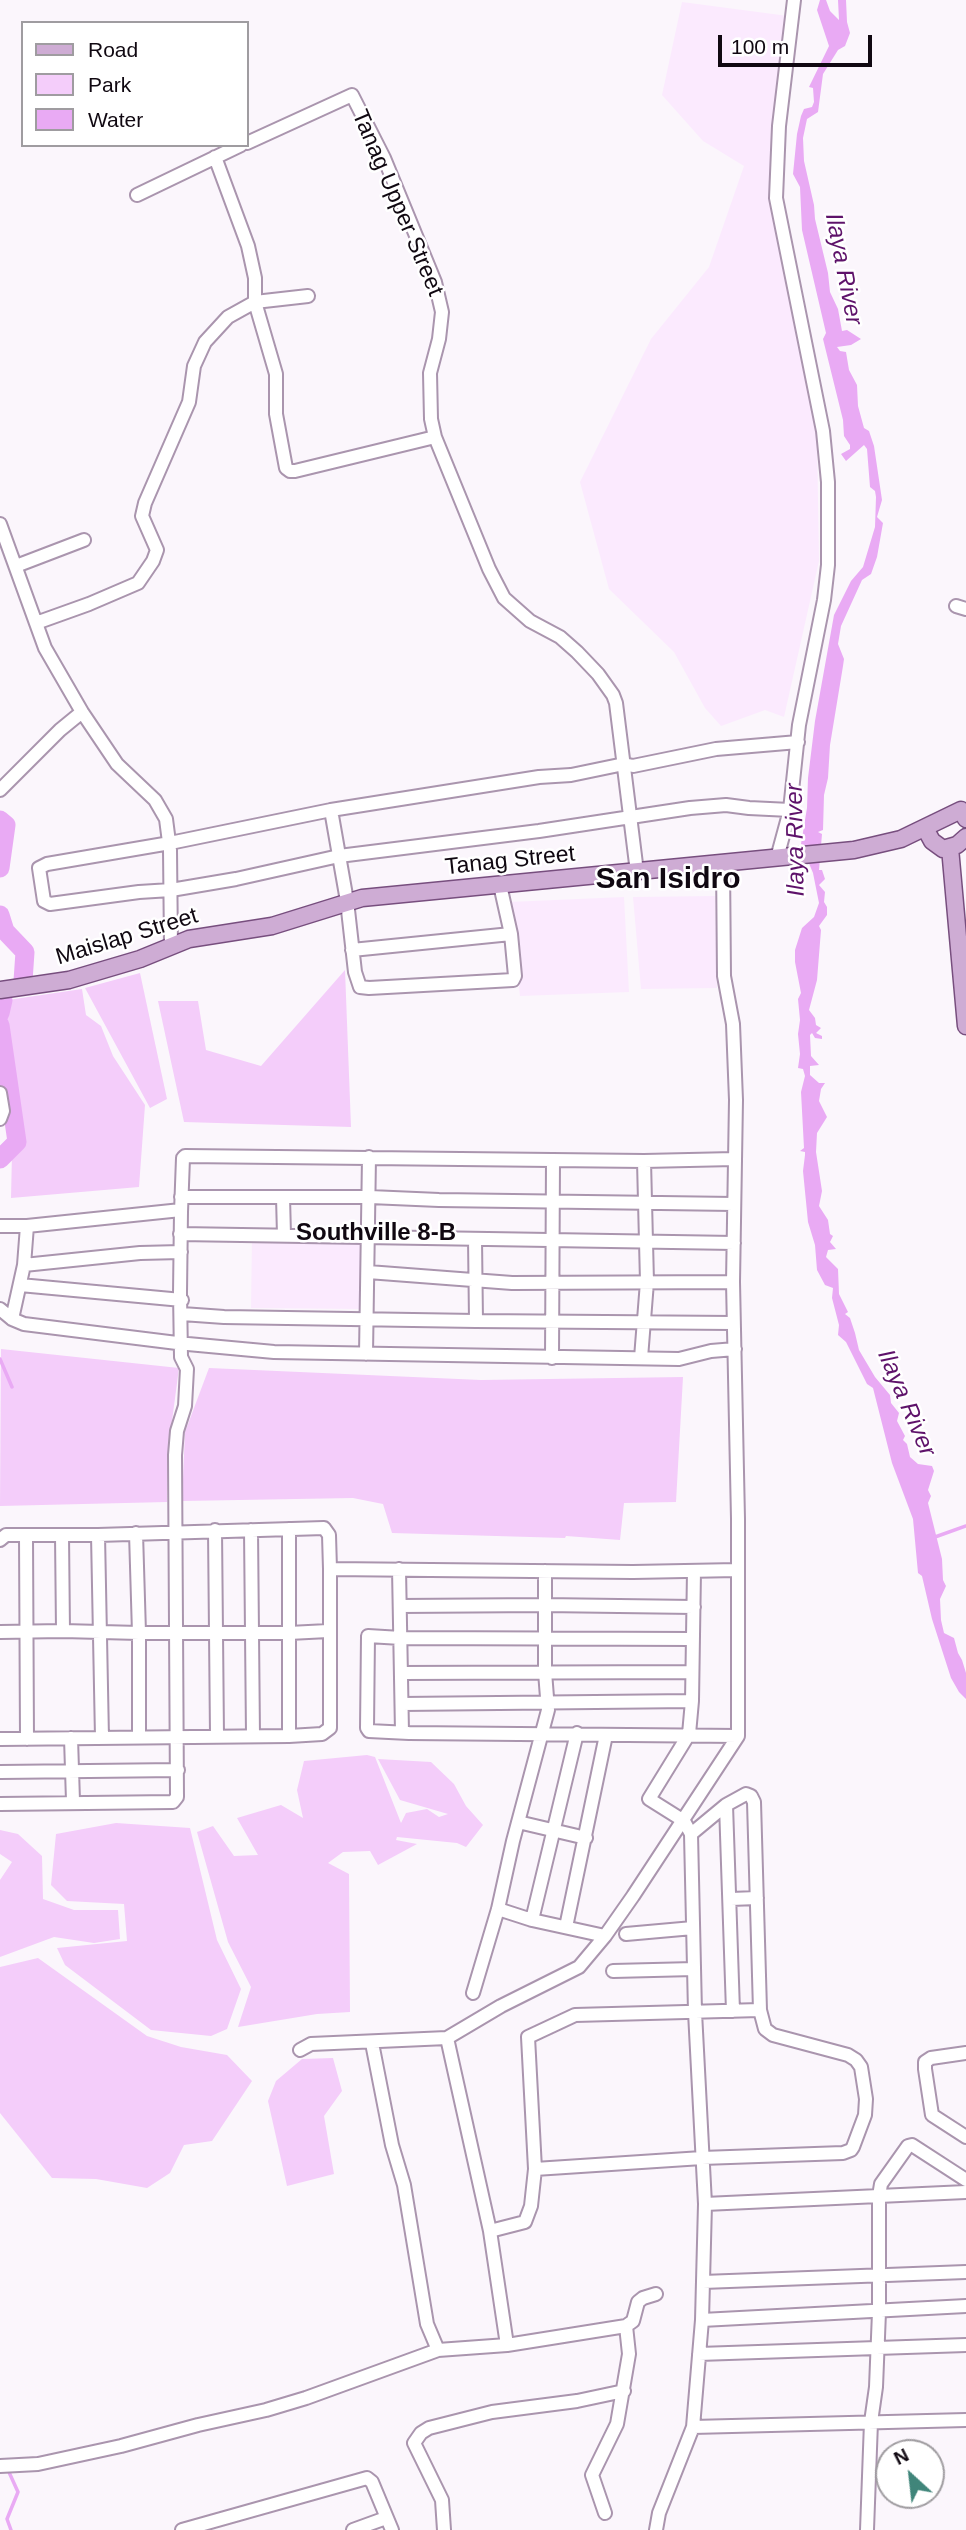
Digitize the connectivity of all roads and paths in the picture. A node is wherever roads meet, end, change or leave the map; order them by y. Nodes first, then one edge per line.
1 (794, 0) edge
2 (248, 143) edge
3 (237, 147) edge
4 (215, 157) junction
5 (137, 195) dead end
6 (308, 296) dead end
7 (255, 302) junction
8 (435, 437) junction
9 (0, 524) edge
10 (84, 540) dead end
11 (16, 566) junction
12 (36, 623) junction
13 (82, 712) junction
14 (798, 742) junction
15 (624, 764) junction
16 (0, 790) edge
17 (331, 810) junction
18 (790, 810) junction
19 (964, 812) edge
20 (630, 817) junction
21 (925, 828) junction
22 (966, 836) edge
23 (170, 843) junction
24 (950, 848) junction
25 (339, 856) junction
26 (783, 858) junction
27 (723, 863) junction
28 (636, 872) junction
29 (500, 884) junction
30 (171, 890) junction
31 (347, 901) junction
32 (511, 934) junction
33 (171, 947) junction
34 (352, 950) junction
35 (0, 990) edge
36 (966, 1026) edge
37 (0, 1093) edge
38 (0, 1119) edge
39 (369, 1157) junction
40 (734, 1159) junction
41 (553, 1160) junction
42 (644, 1161) junction
43 (284, 1197) junction
44 (370, 1197) junction
45 (552, 1201) junction
46 (645, 1202) junction
47 (181, 1204) junction
48 (734, 1204) junction
49 (0, 1226) edge
50 (27, 1226) junction
51 (180, 1234) junction
52 (284, 1235) junction
53 (369, 1236) junction
54 (475, 1239) junction
55 (552, 1241) junction
56 (645, 1242) junction
57 (734, 1243) junction
58 (181, 1252) junction
59 (24, 1265) junction
60 (368, 1272) junction
61 (475, 1279) junction
62 (647, 1282) junction
63 (733, 1282) junction
64 (553, 1283) junction
65 (20, 1285) junction
66 (182, 1300) junction
67 (0, 1309) edge
68 (182, 1314) junction
69 (367, 1319) junction
70 (12, 1320) junction
71 (476, 1321) junction
72 (553, 1322) junction
73 (643, 1323) junction
74 (733, 1323) junction
75 (181, 1343) junction
76 (735, 1349) junction
77 (366, 1354) junction
78 (552, 1358) junction
79 (640, 1358) junction
80 (289, 1529) junction
81 (215, 1530) junction
82 (251, 1530) junction
83 (136, 1533) junction
84 (175, 1533) junction
85 (62, 1535) junction
86 (98, 1535) junction
87 (26, 1536) junction
88 (0, 1540) edge
89 (330, 1569) junction
90 (399, 1569) junction
91 (737, 1570) junction
92 (544, 1571) junction
93 (694, 1571) junction
94 (544, 1605) junction
95 (400, 1606) junction
96 (694, 1607) junction
97 (63, 1630) junction
98 (26, 1631) junction
99 (101, 1631) junction
100 (328, 1631) junction
101 (0, 1632) edge
102 (253, 1632) junction
103 (139, 1633) junction
104 (176, 1633) junction
105 (215, 1633) junction
106 (289, 1633) junction
107 (401, 1638) junction
108 (544, 1638) junction
109 (693, 1639) junction
110 (401, 1672) junction
111 (545, 1672) junction
112 (692, 1672) junction
113 (692, 1701) junction
114 (548, 1703) junction
115 (402, 1704) junction
116 (402, 1732) junction
117 (543, 1733) junction
118 (577, 1733) junction
119 (689, 1734) junction
120 (606, 1735) junction
121 (253, 1736) junction
122 (289, 1736) junction
123 (738, 1736) junction
124 (139, 1737) junction
125 (178, 1737) junction
126 (218, 1737) junction
127 (71, 1738) junction
128 (102, 1738) junction
129 (0, 1739) edge
130 (27, 1739) junction
131 (72, 1770) junction
132 (178, 1770) junction
133 (0, 1772) edge
134 (73, 1801) junction
135 (0, 1804) edge
136 (726, 1805) junction
137 (684, 1821) junction
138 (519, 1822) junction
139 (553, 1830) junction
140 (691, 1834) junction
141 (586, 1838) junction
142 (757, 1898) junction
143 (731, 1899) junction
144 (498, 1909) junction
145 (532, 1920) junction
146 (566, 1927) junction
147 (693, 1928) junction
148 (626, 1934) dead end
149 (605, 1936) junction
150 (694, 1969) junction
151 (613, 1971) dead end
152 (473, 1993) dead end
153 (760, 2010) junction
154 (733, 2011) junction
155 (695, 2012) junction
156 (447, 2038) junction
157 (372, 2043) junction
158 (300, 2050) dead end
159 (966, 2053) edge
160 (966, 2137) edge
161 (702, 2158) junction
162 (535, 2169) junction
163 (966, 2180) edge
164 (966, 2192) edge
165 (879, 2196) junction
166 (705, 2204) junction
167 (490, 2231) junction
168 (966, 2272) edge
169 (880, 2274) junction
170 (703, 2282) junction
171 (656, 2294) dead end
172 (966, 2306) edge
173 (879, 2312) junction
174 (702, 2320) junction
175 (626, 2326) junction
176 (507, 2345) junction
177 (966, 2345) edge
178 (438, 2350) junction
179 (877, 2350) junction
180 (699, 2354) junction
181 (624, 2391) junction
182 (966, 2420) edge
183 (871, 2422) junction
184 (694, 2427) junction
185 (0, 2466) edge
186 (605, 2513) dead end
187 (230, 2524) edge
188 (389, 2524) edge
189 (182, 2530) edge
190 (353, 2530) edge
191 (444, 2530) edge
192 (656, 2530) edge
193 (867, 2530) edge

1 - 14 street
2 - 8 street, Tanag Upper Street
3 - 4 street
4 - 5 street
4 - 7 street
6 - 7 street
7 - 8 street
7 - 12 street
8 - 15 street, Tanag Upper Street
9 - 11 street
10 - 11 street
11 - 12 street
12 - 13 street
13 - 16 street
13 - 23 street
14 - 15 street
14 - 18 street
15 - 17 street
15 - 20 street, Tanag Upper Street
17 - 23 street
17 - 25 street
18 - 20 street
18 - 26 street
19 - 21 main road, Tanag Street
20 - 25 street
20 - 28 street, Tanag Upper Street
21 - 24 main road
21 - 26 main road, Tanag Street
22 - 24 main road
23 - 30 street
23 - 30 street
24 - 36 main road
25 - 30 street
25 - 31 street
26 - 27 main road, Tanag Street
27 - 28 main road, Tanag Street
27 - 40 street
28 - 29 main road, Tanag Street
29 - 31 main road, Tanag Street
29 - 32 street
30 - 33 street
31 - 33 main road, Maislap Street
31 - 34 street
32 - 34 street
32 - 34 street
33 - 35 main road, Maislap Street
37 - 38 street
39 - 41 street
39 - 44 street
39 - 47 street
40 - 42 street
40 - 48 street
41 - 42 street
41 - 45 street
42 - 46 street
43 - 44 street
43 - 47 street
43 - 52 street
44 - 45 street
44 - 53 street
45 - 46 street
45 - 55 street
46 - 48 street
46 - 56 street
47 - 50 street
47 - 51 street
48 - 57 street
49 - 50 street
50 - 59 street
51 - 52 street
51 - 58 street
52 - 53 street
53 - 54 street
53 - 60 street
54 - 55 street
54 - 61 street
55 - 56 street
55 - 64 street
56 - 57 street
56 - 62 street
57 - 63 street
58 - 59 street
58 - 66 street
59 - 65 street
60 - 61 street
60 - 69 street
61 - 64 street
61 - 71 street
62 - 63 street
62 - 64 street
62 - 73 street
63 - 74 street
64 - 72 street
65 - 66 street
65 - 70 street
66 - 68 street
67 - 70 street
68 - 69 street
68 - 75 street
69 - 71 street
69 - 77 street
70 - 75 street
71 - 72 street
72 - 73 street
72 - 78 street
73 - 74 street
73 - 79 street
74 - 76 street
75 - 77 street
75 - 84 street
76 - 79 street
76 - 91 street
77 - 78 street
78 - 79 street
80 - 82 street
80 - 89 street
80 - 106 street
81 - 82 street
81 - 84 street
81 - 105 street
82 - 102 street
83 - 84 street
83 - 86 street
83 - 103 street
84 - 104 street
85 - 86 street
85 - 87 street
85 - 97 street
86 - 99 street
87 - 88 street
87 - 98 street
89 - 90 street
89 - 100 street
90 - 92 street
90 - 95 street
91 - 93 street
91 - 123 street
92 - 93 street
92 - 94 street
93 - 96 street
94 - 95 street
94 - 96 street
94 - 108 street
95 - 107 street
96 - 109 street
97 - 98 street
97 - 99 street
98 - 101 street
98 - 130 street
99 - 103 street
99 - 128 street
100 - 106 street
100 - 122 street
102 - 105 street
102 - 106 street
102 - 121 street
103 - 104 street
103 - 124 street
104 - 105 street
104 - 125 street
105 - 126 street
106 - 122 street
107 - 108 street
107 - 110 street
107 - 116 street
108 - 109 street
108 - 111 street
109 - 112 street
110 - 111 street
110 - 115 street
111 - 112 street
111 - 114 street
112 - 113 street
113 - 114 street
113 - 119 street
114 - 115 street
114 - 117 street
115 - 116 street
116 - 117 street
117 - 118 street
117 - 138 street
118 - 120 street
118 - 139 street
119 - 120 street
119 - 123 street
119 - 137 street
120 - 141 street
121 - 122 street
121 - 126 street
123 - 137 street
124 - 125 street
124 - 128 street
125 - 126 street
125 - 132 street
127 - 128 street
127 - 130 street
127 - 131 street
129 - 130 street
131 - 132 street
131 - 133 street
131 - 134 street
132 - 134 street
134 - 135 street
136 - 140 street
136 - 142 street
136 - 143 street
137 - 140 street
137 - 149 street
138 - 139 street
138 - 144 street
139 - 141 street
139 - 145 street
140 - 147 street
141 - 146 street
142 - 143 street
142 - 153 street
143 - 154 street
144 - 145 street
144 - 152 street
145 - 146 street
146 - 149 street
147 - 148 street
147 - 150 street
149 - 156 street
150 - 151 street
150 - 155 street
153 - 154 street
153 - 161 street
154 - 155 street
155 - 161 street
155 - 162 street
156 - 157 street
156 - 167 street
157 - 158 street
157 - 178 street
159 - 160 street
161 - 162 street
161 - 166 street
162 - 167 street
163 - 165 street
164 - 165 street
165 - 166 street
165 - 169 street
166 - 170 street
167 - 176 street
168 - 169 street
169 - 170 street
169 - 173 street
170 - 174 street
171 - 175 street
172 - 173 street
173 - 174 street
173 - 179 street
174 - 180 street
175 - 176 street
175 - 181 street
176 - 178 street
177 - 179 street
178 - 185 street
179 - 180 street
179 - 183 street
180 - 184 street
181 - 186 street
181 - 191 street
182 - 183 street
183 - 184 street
183 - 193 street
184 - 192 street
187 - 188 street
187 - 189 street
188 - 190 street

